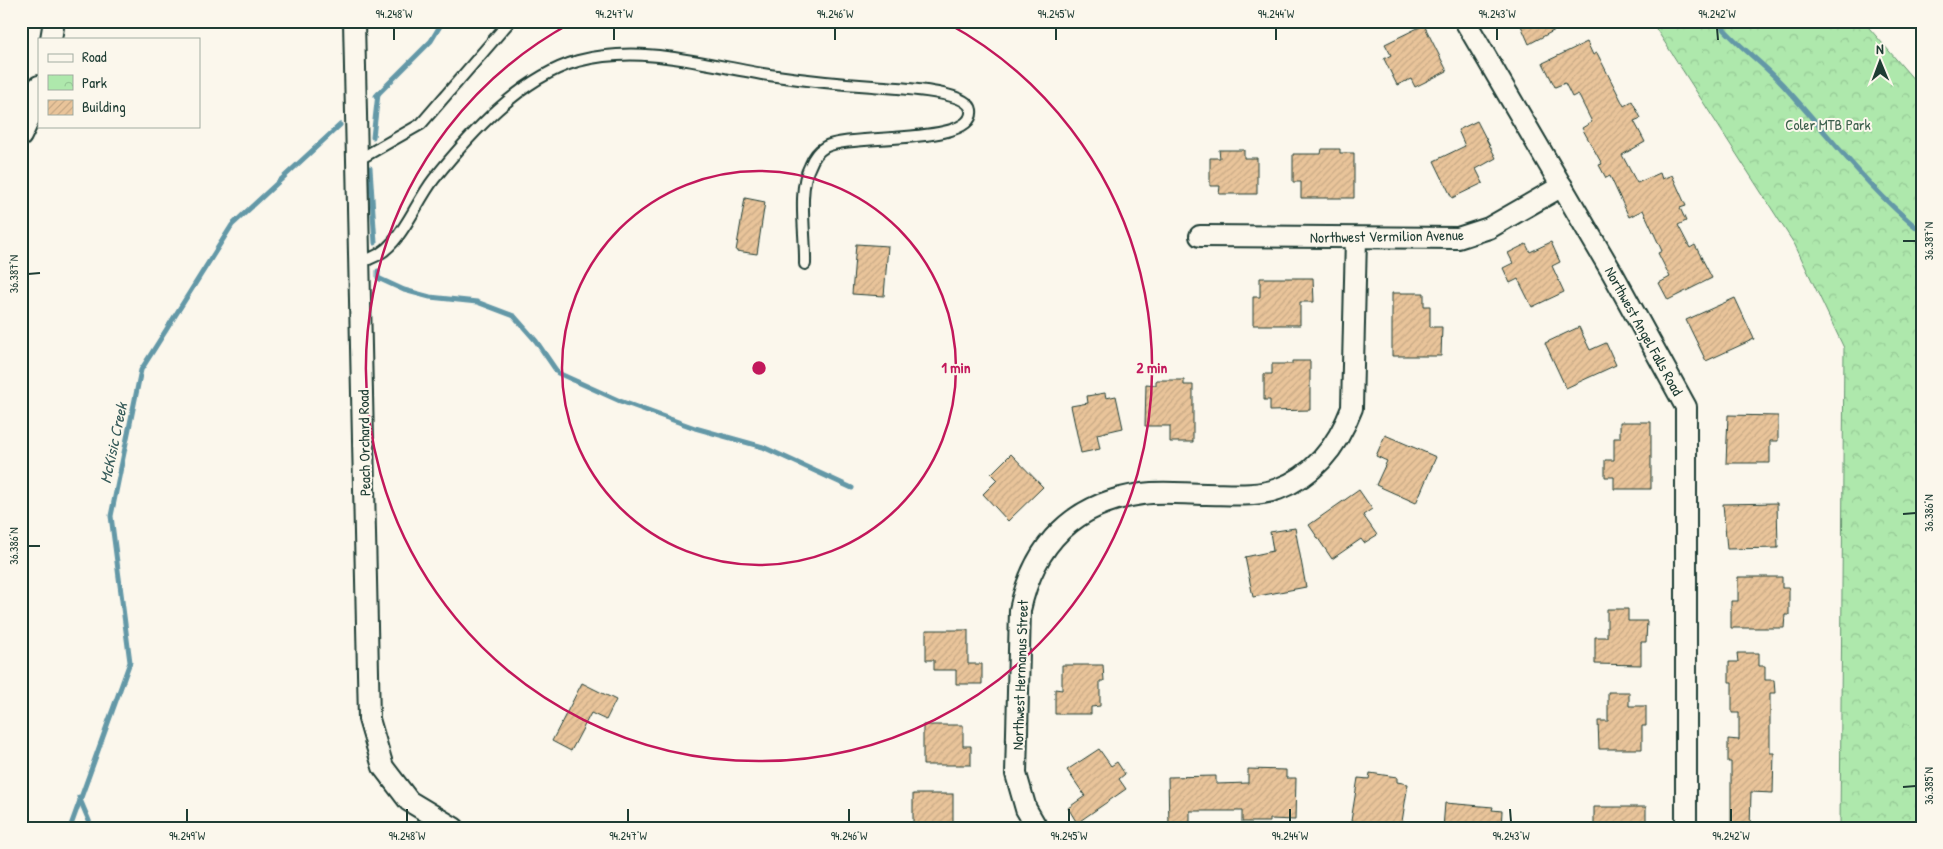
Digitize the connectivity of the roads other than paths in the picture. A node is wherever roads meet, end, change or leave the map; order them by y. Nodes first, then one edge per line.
1 (54, 21) edge
2 (354, 21) edge
3 (510, 21) edge
4 (1466, 21) edge
5 (50, 38) edge
6 (38, 90) edge
7 (21, 136) edge
8 (358, 160) junction
9 (1562, 186) junction
10 (1200, 236) dead end
11 (1356, 238) junction
12 (361, 261) junction
13 (806, 264) dead end
14 (1031, 826) edge
15 (454, 828) edge
16 (1686, 828) edge

1 - 5 street
2 - 8 street, Peach Orchard Road
3 - 8 lane
4 - 9 street, Northwest Angel Falls Road
6 - 7 street
8 - 12 street, Peach Orchard Road
9 - 11 street, Northwest Vermilion Avenue
9 - 16 street, Northwest Angel Falls Road
10 - 11 street, Northwest Vermilion Avenue
11 - 14 street, Northwest Hermanus Street
12 - 13 lane
12 - 15 street, Peach Orchard Road

